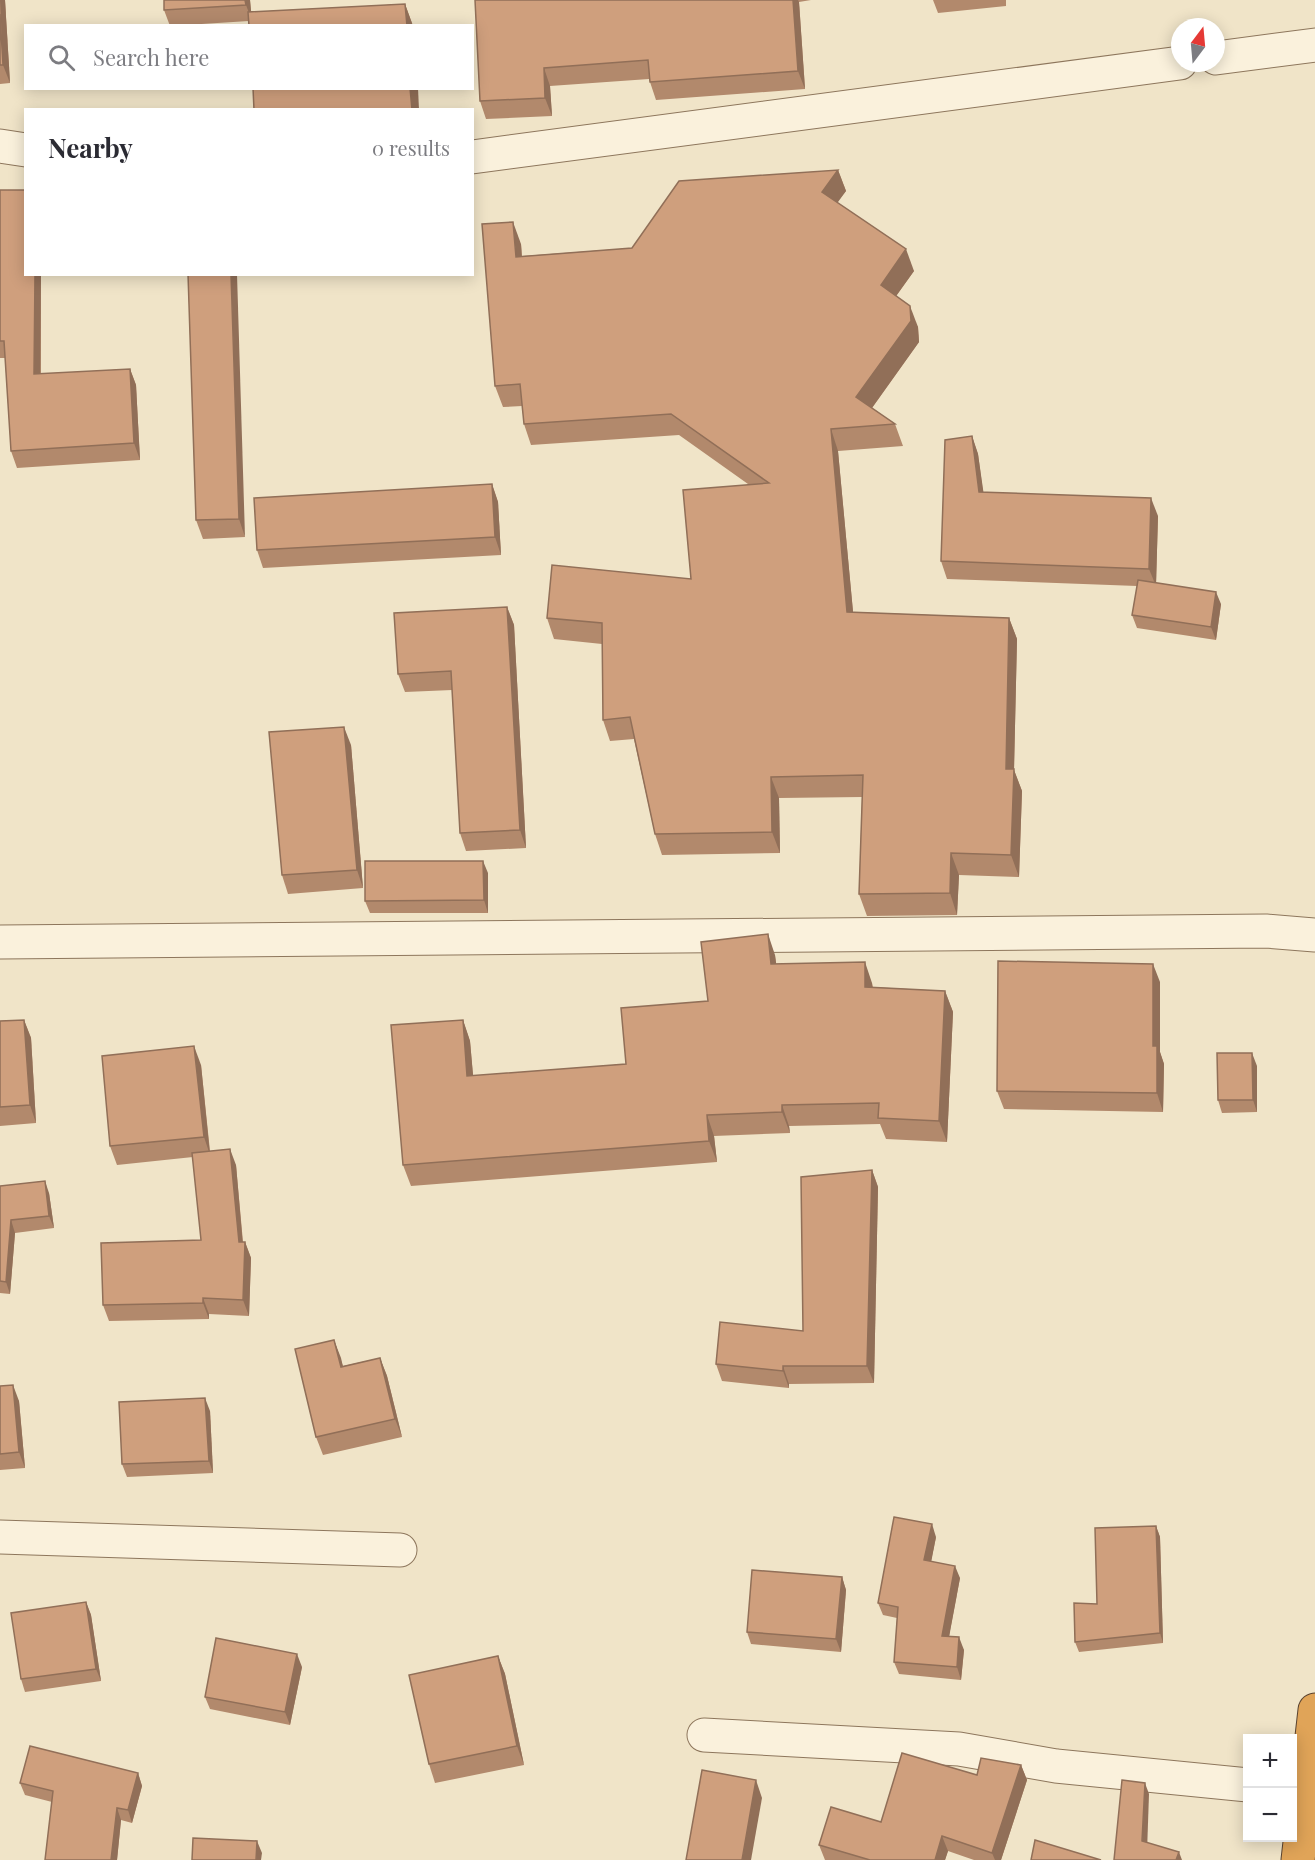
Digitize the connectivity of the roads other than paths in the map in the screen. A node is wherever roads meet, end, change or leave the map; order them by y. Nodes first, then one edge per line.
1 (1315, 45) edge
2 (1225, 57) edge
3 (1171, 64) edge
4 (0, 146) edge
5 (24, 150) edge
6 (474, 157) edge
7 (1315, 936) edge
8 (0, 942) edge
9 (0, 1537) edge
10 (400, 1550) dead end
11 (1315, 1710) edge
12 (704, 1735) dead end
13 (1243, 1785) edge
14 (1299, 1790) edge
15 (1298, 1860) edge

1 - 2 street
3 - 6 street
4 - 5 street
7 - 8 street
9 - 10 street
11 - 14 highway
12 - 13 street
14 - 15 highway

